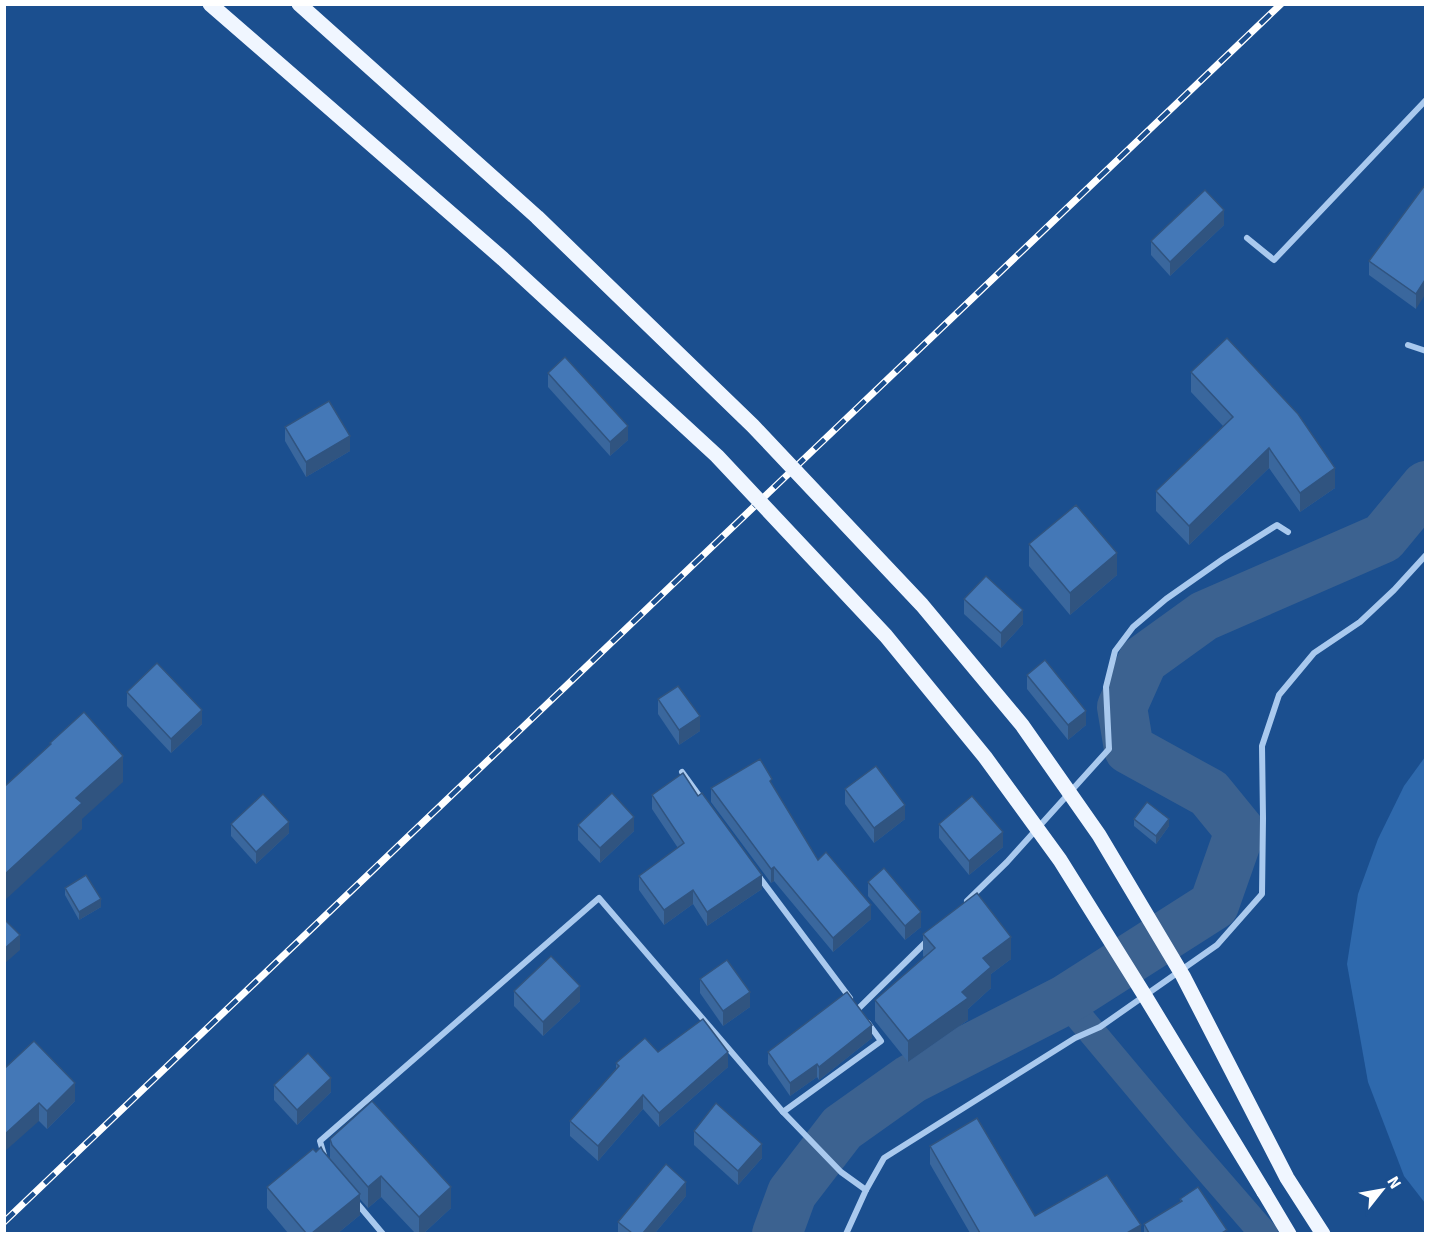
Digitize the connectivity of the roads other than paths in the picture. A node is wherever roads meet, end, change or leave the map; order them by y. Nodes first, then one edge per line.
1 (210, 4) edge
2 (299, 4) edge
3 (1425, 100) edge
4 (1247, 238) dead end
5 (1408, 345) dead end
6 (1425, 351) edge
7 (1288, 532) dead end
8 (1425, 555) edge
9 (682, 772) edge
10 (710, 810) edge
11 (752, 867) edge
12 (966, 903) edge
13 (932, 935) edge
14 (858, 1009) junction
15 (783, 1113) junction
16 (325, 1159) edge
17 (866, 1190) junction
18 (348, 1193) edge
19 (383, 1233) edge
20 (846, 1233) edge
21 (1289, 1233) edge
22 (1323, 1233) edge

1 - 21 main road, bridge
2 - 22 main road, bridge
3 - 4 street
5 - 6 street
7 - 12 street
8 - 17 street
9 - 10 street
11 - 14 street
13 - 14 street
14 - 15 street
15 - 16 street
15 - 17 street
17 - 20 street
18 - 19 street

